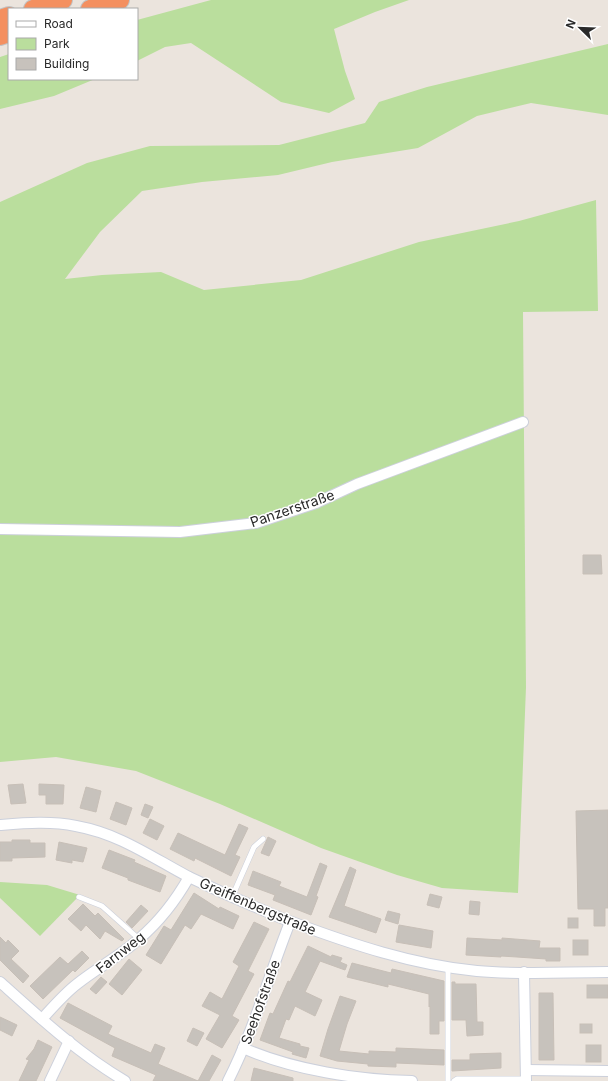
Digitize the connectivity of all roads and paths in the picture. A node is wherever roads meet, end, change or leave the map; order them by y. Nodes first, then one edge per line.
1 (63, 0) edge
2 (120, 0) edge
3 (36, 8) edge
4 (93, 8) edge
5 (523, 422) dead end
6 (0, 529) edge
7 (0, 825) edge
8 (263, 839) dead end
9 (189, 877) junction
10 (79, 897) dead end
11 (232, 897) junction
12 (290, 922) junction
13 (139, 940) junction
14 (448, 967) junction
15 (524, 972) junction
16 (608, 972) edge
17 (0, 982) edge
18 (42, 1019) junction
19 (69, 1041) junction
20 (243, 1048) junction
21 (608, 1071) edge
22 (526, 1077) edge
23 (50, 1081) edge
24 (125, 1081) edge
25 (228, 1081) edge
26 (401, 1081) edge
27 (412, 1081) edge
28 (448, 1081) edge
29 (454, 1081) edge

1 - 3 highway
2 - 4 highway
5 - 6 street, Panzerstraße
7 - 9 street, Greiffenbergstraße
8 - 11 lane
9 - 11 street, Greiffenbergstraße
9 - 13 street, Farnweg
10 - 13 lane
11 - 12 street, Greiffenbergstraße
12 - 14 street, Greiffenbergstraße
12 - 20 street, Seehofstraße
13 - 18 street, Farnweg
14 - 15 street, Greiffenbergstraße
14 - 28 lane
15 - 16 street, Greiffenbergstraße
15 - 22 street
17 - 18 street
18 - 19 street
19 - 23 street
19 - 24 street
20 - 25 street, Seehofstraße
20 - 26 street
21 - 22 street
22 - 29 lane
26 - 27 street

